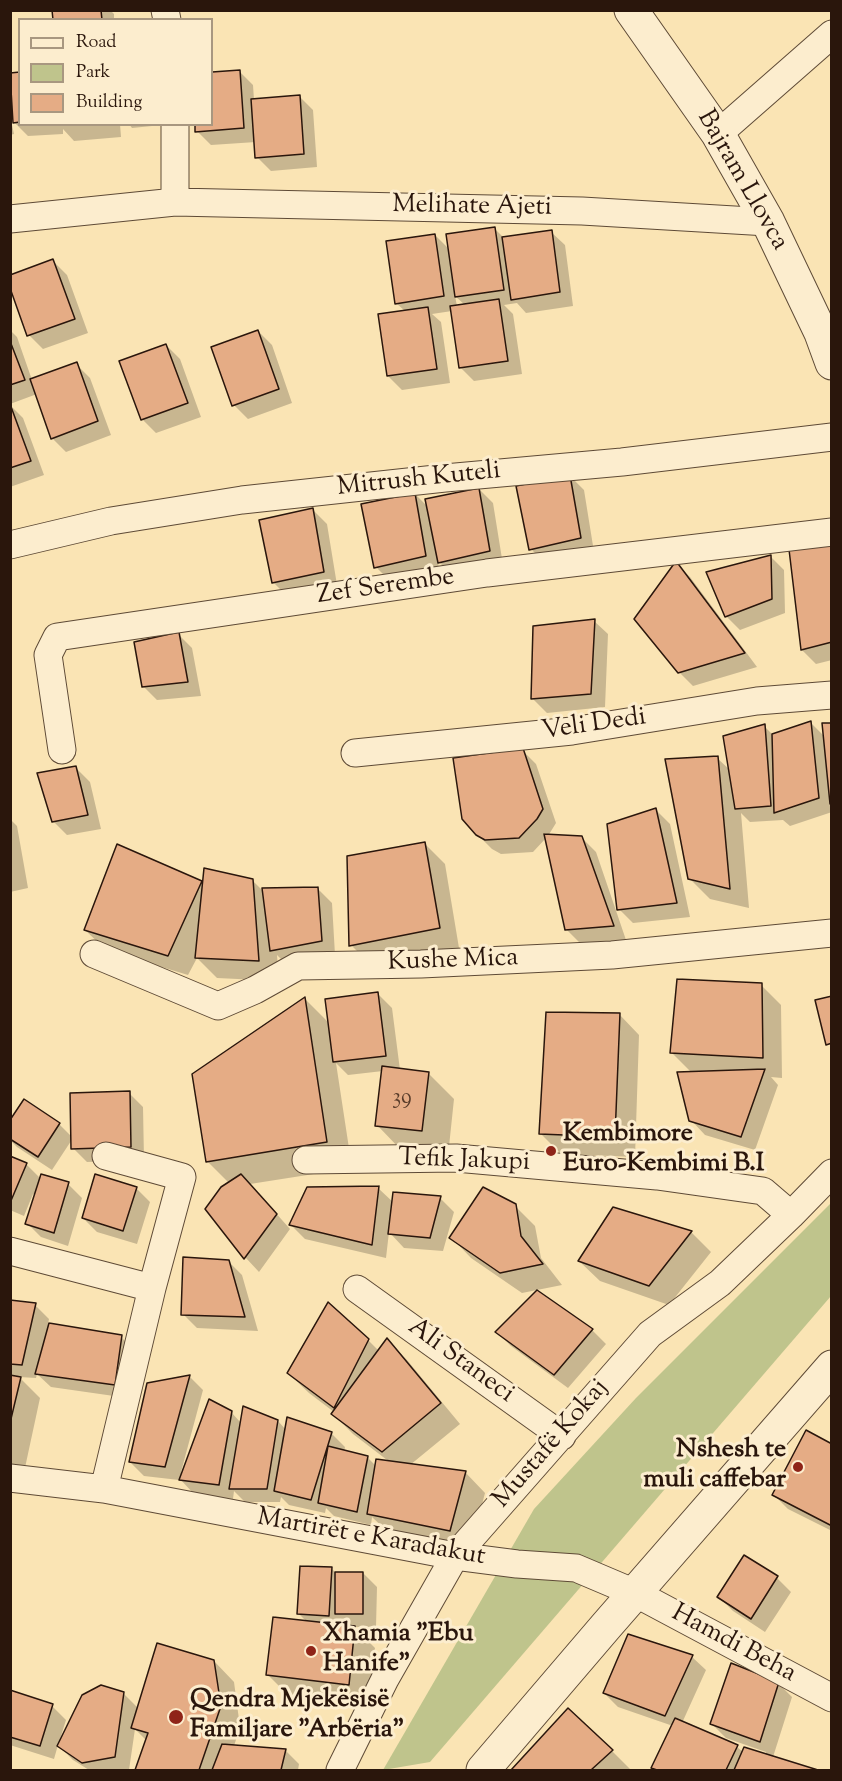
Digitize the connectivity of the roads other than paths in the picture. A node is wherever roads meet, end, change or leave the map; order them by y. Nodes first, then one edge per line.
1 (631, 10) edge
2 (831, 34) edge
3 (175, 126) edge
4 (718, 134) junction
5 (175, 202) junction
6 (10, 219) edge
7 (768, 222) junction
8 (831, 363) edge
9 (831, 437) edge
10 (831, 532) edge
11 (10, 545) edge
12 (831, 695) edge
13 (62, 750) dead end
14 (356, 753) dead end
15 (831, 933) edge
16 (94, 954) dead end
17 (106, 1156) dead end
18 (306, 1160) dead end
19 (831, 1173) edge
20 (791, 1215) junction
21 (10, 1251) edge
22 (152, 1288) junction
23 (357, 1289) dead end
24 (830, 1370) edge
25 (562, 1436) junction
26 (10, 1478) edge
27 (104, 1489) junction
28 (454, 1556) junction
29 (635, 1593) junction
30 (831, 1698) edge
31 (340, 1770) edge
32 (483, 1770) edge

1 - 4 street, Bajram Llovca
2 - 4 street
3 - 5 street
4 - 7 street, Bajram Llovca
5 - 6 street, Melihate Ajeti
5 - 7 street, Melihate Ajeti
7 - 8 street, Bajram Llovca
9 - 11 street, Mitrush Kuteli
10 - 13 street, Zef Serembe
12 - 14 street, Veli Dedi
15 - 16 street, Kushe Mica
17 - 22 street
18 - 20 street, Tefik Jakupi
19 - 20 street, Mustafë Kokaj
20 - 25 street, Mustafë Kokaj
21 - 22 street
22 - 27 street
23 - 25 street, Ali Staneci
24 - 29 street
25 - 28 street, Mustafë Kokaj
26 - 27 street, Martirët e Karadakut
27 - 28 street, Martirët e Karadakut
28 - 29 street, Martirët e Karadakut
28 - 31 street, Mustafë Kokaj
29 - 30 street, Hamdi Beha
29 - 32 street

